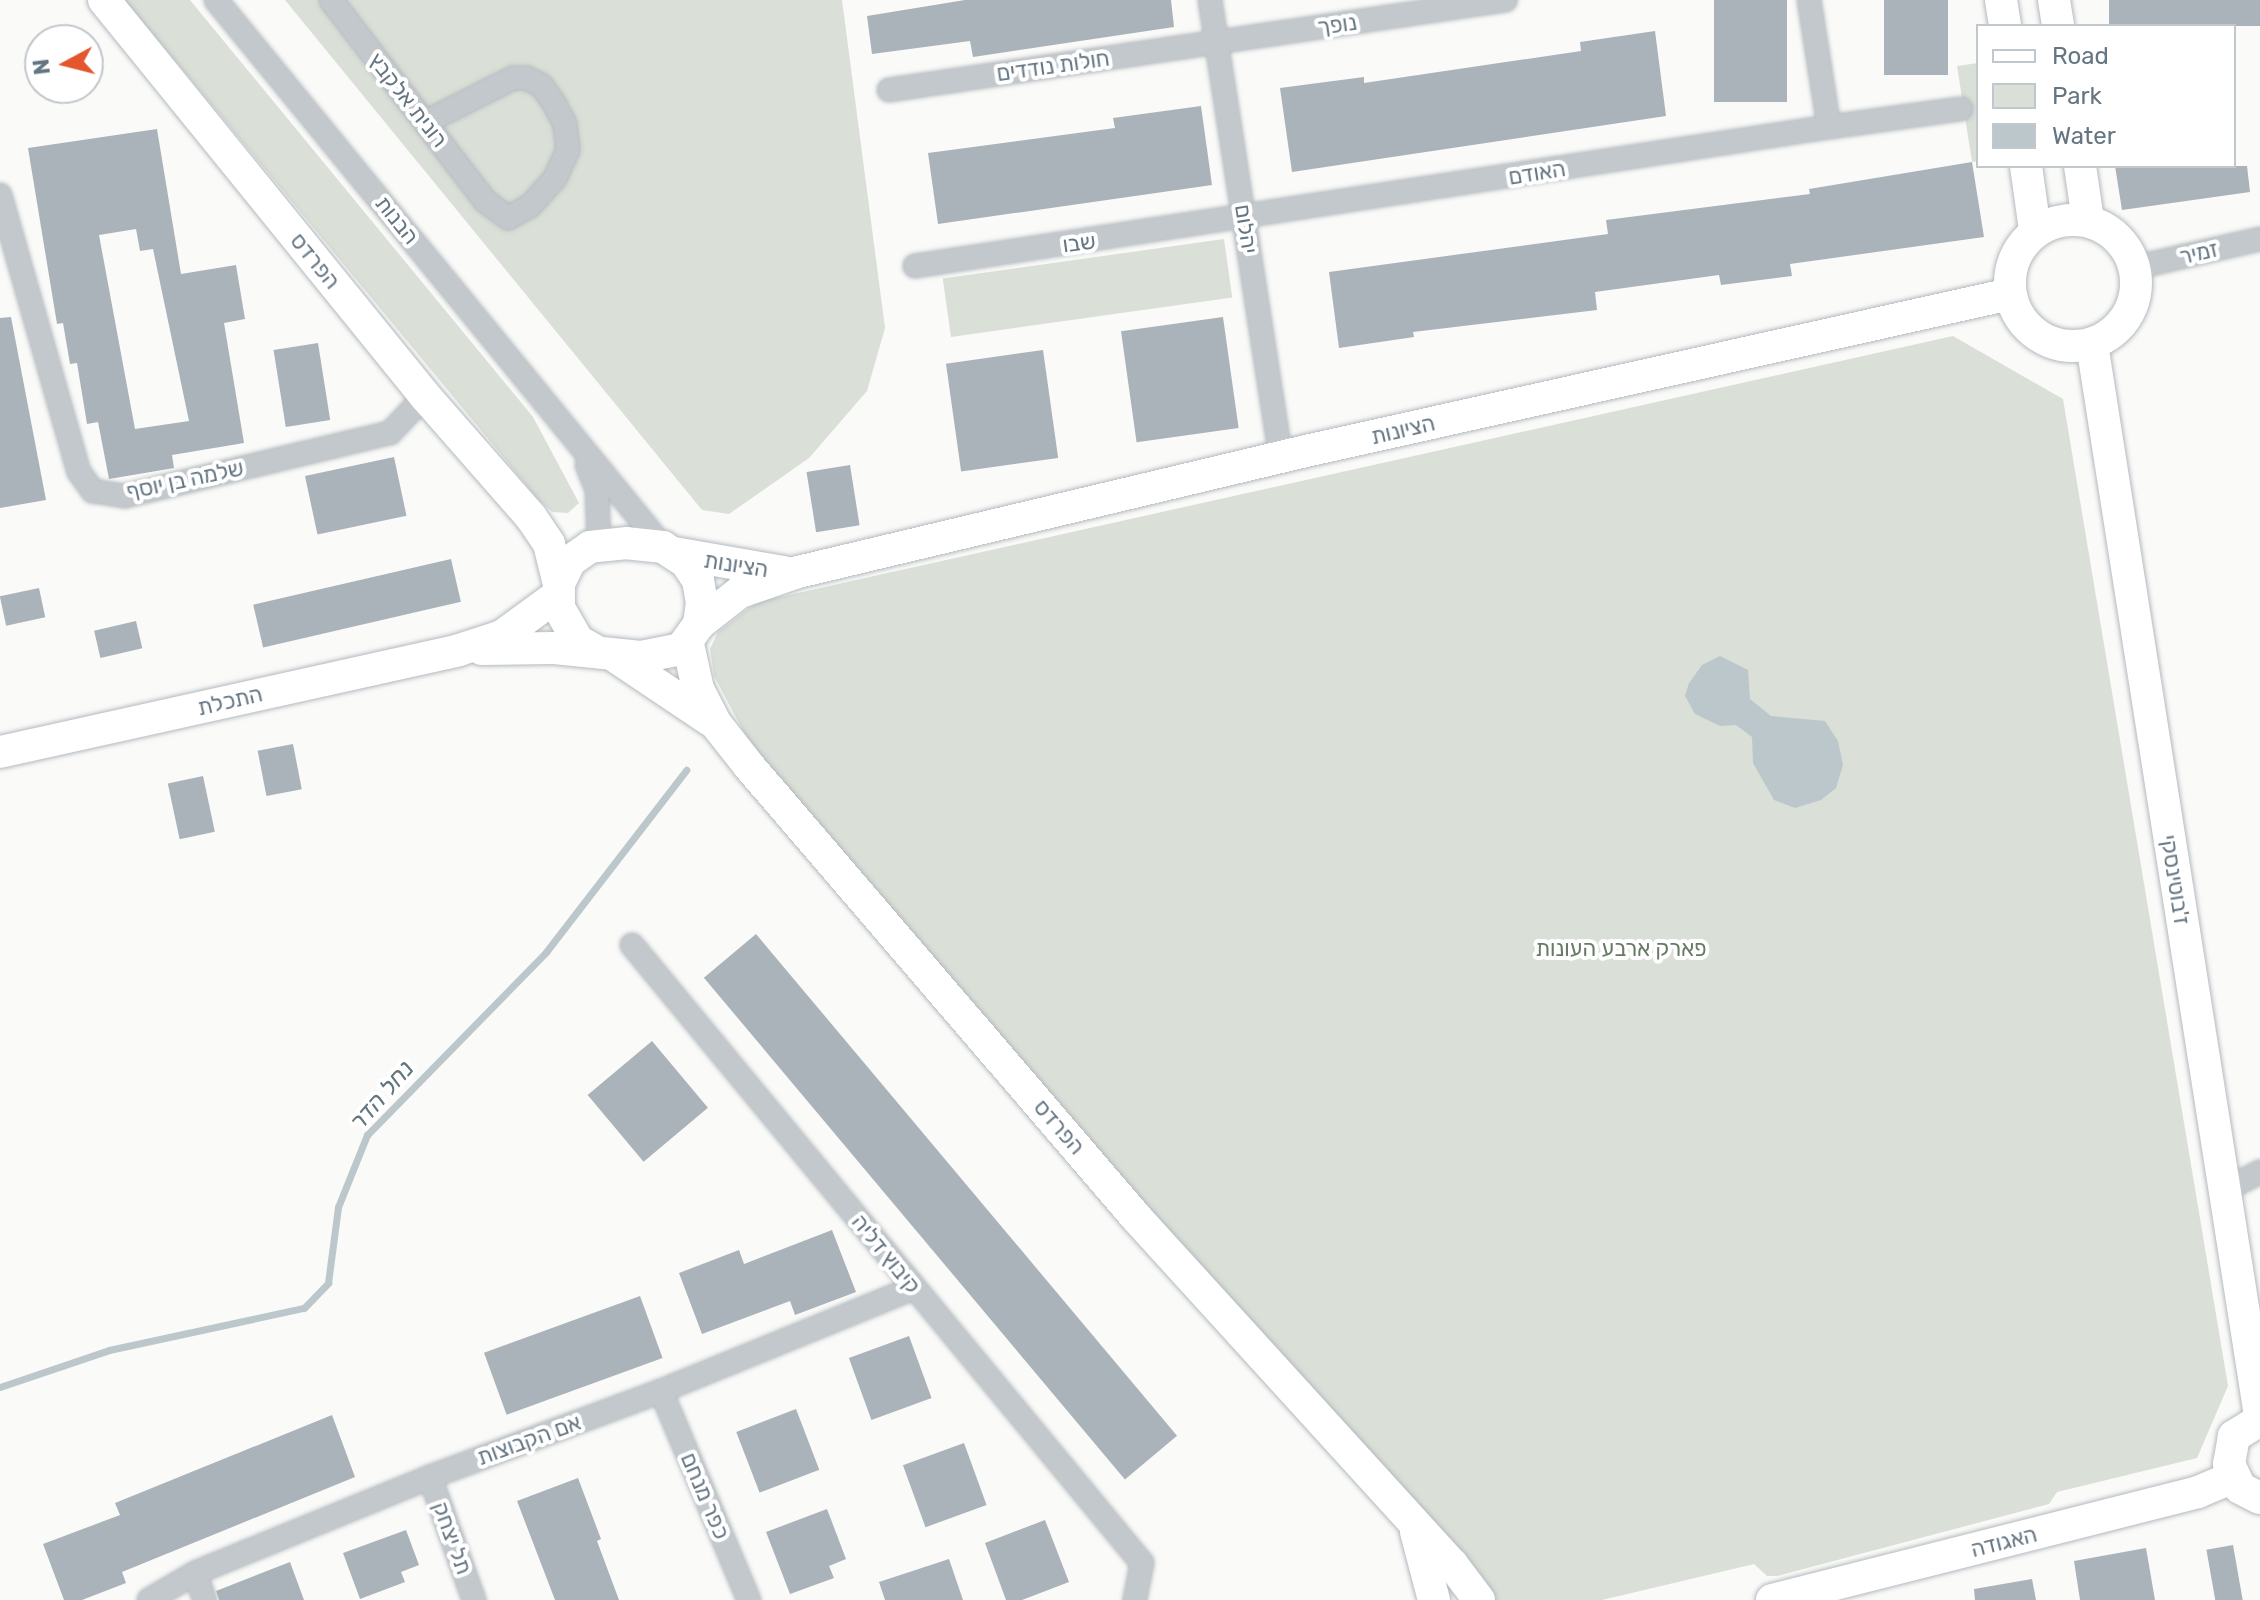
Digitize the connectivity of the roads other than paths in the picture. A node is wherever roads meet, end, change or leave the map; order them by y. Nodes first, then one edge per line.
1 (104, 0) edge
2 (216, 0) edge
3 (331, 0) edge
4 (1210, 0) edge
5 (1505, 0) edge
6 (1809, 0) edge
7 (2001, 0) edge
8 (2054, 0) edge
9 (2005, 24) edge
10 (2058, 24) edge
11 (1217, 42) junction
12 (889, 90) dead end
13 (1961, 109) dead end
14 (426, 122) junction
15 (1829, 127) junction
16 (2026, 168) edge
17 (2080, 168) edge
18 (0, 195) edge
19 (1244, 219) junction
20 (2088, 220) junction
21 (2035, 230) junction
22 (2260, 239) edge
23 (915, 266) dead end
24 (2137, 267) junction
25 (2010, 294) junction
26 (2092, 344) junction
27 (425, 396) junction
28 (576, 442) junction
29 (1281, 457) junction
30 (531, 517) junction
31 (594, 546) junction
32 (668, 550) junction
33 (798, 572) junction
34 (559, 590) junction
35 (693, 634) junction
36 (459, 650) junction
37 (605, 653) junction
38 (716, 724) junction
39 (0, 752) edge
40 (632, 945) dead end
41 (2260, 1172) edge
42 (2223, 1191) junction
43 (914, 1288) junction
44 (661, 1391) junction
45 (2260, 1418) edge
46 (430, 1477) junction
47 (2233, 1477) junction
48 (2260, 1498) edge
49 (1412, 1521) junction
50 (195, 1573) junction
51 (149, 1600) edge
52 (205, 1600) edge
53 (474, 1600) edge
54 (749, 1600) edge
55 (1135, 1600) edge
56 (1434, 1600) edge
57 (1454, 1600) edge
58 (1477, 1600) edge
59 (1772, 1600) edge

1 - 27 street, הפרדס
2 - 28 street, הבנות
3 - 14 street, רונית אלקבץ
4 - 11 street, יהלום
5 - 11 street, נופך
6 - 15 street
7 - 9 street
8 - 10 street
11 - 12 street, חולות נודדים
11 - 19 street, יהלום
13 - 15 street, האודם
14 - 14 street, רונית אלקבץ
15 - 19 street, האודם
16 - 21 street
17 - 20 street
18 - 27 street, שלמה בן יוסף
19 - 23 street, שבו
19 - 29 street, יהלום
20 - 21 street
20 - 24 street
21 - 25 street
22 - 24 street, זמיר
24 - 26 street
25 - 26 street
25 - 29 street, הציונות
26 - 42 street, ז'בוטינסקי
27 - 30 street, הפרדס
28 - 31 street, הבנות
28 - 32 street, הבנות
29 - 33 street, הציונות
30 - 31 street, הפרדס
30 - 34 street, הפרדס
31 - 32 street
31 - 34 street
32 - 33 street, הציונות
32 - 35 street
33 - 35 street, הציונות
34 - 36 street, התכלת
34 - 37 street
35 - 37 street
35 - 38 street, הפרדס
36 - 37 street, התכלת
36 - 39 street, התכלת
37 - 38 street, הפרדס
38 - 49 street, הפרדס
40 - 43 street, קיבוץ דליה
41 - 42 street
42 - 45 street, ז'בוטינסקי
43 - 44 street, אם הקבוצות
43 - 55 street, קיבוץ דליה
44 - 46 street, אם הקבוצות
44 - 54 street, כפר מנחם
45 - 47 street
46 - 50 street, אם הקבוצות
46 - 53 street, תל יצחק
47 - 48 street
47 - 59 street, האגודה
49 - 56 street, הפרדס
49 - 58 street, הפרדס
50 - 51 street, אם הקבוצות
50 - 52 street
57 - 58 street

